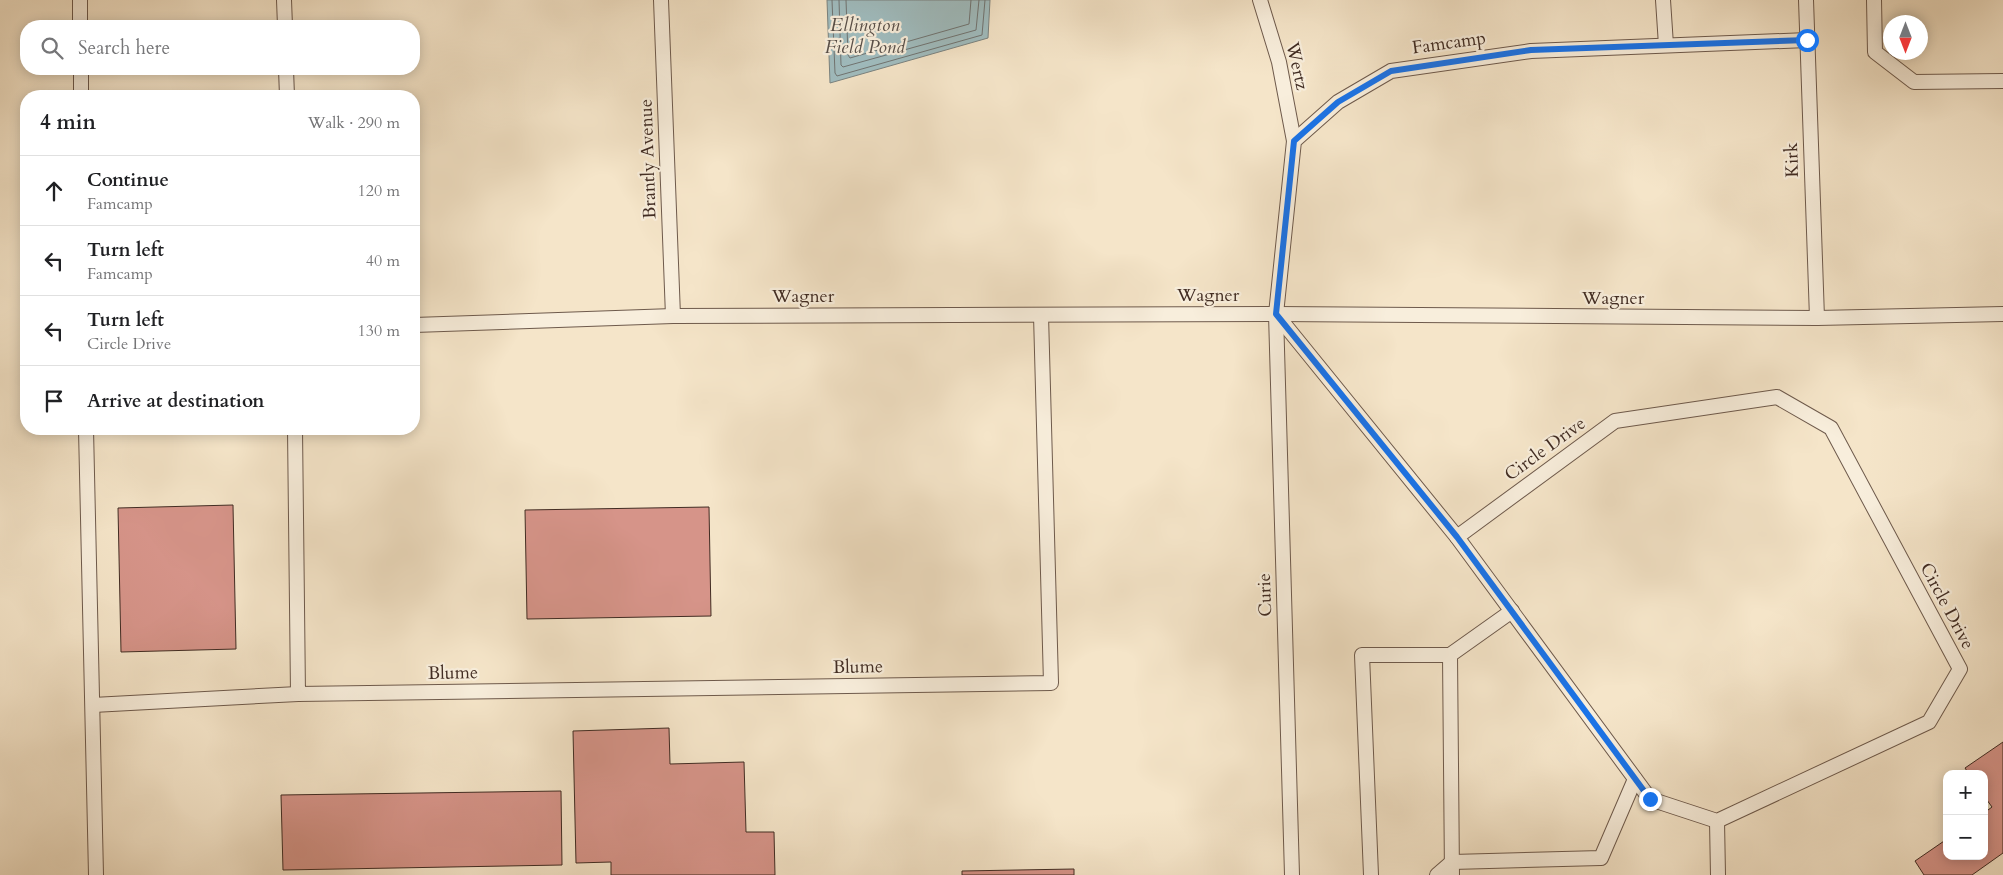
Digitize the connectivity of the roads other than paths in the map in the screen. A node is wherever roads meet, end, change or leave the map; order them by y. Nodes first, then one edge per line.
1 (80, 0) edge
2 (284, 0) edge
3 (661, 0) edge
4 (1260, 0) edge
5 (1663, 0) edge
6 (1806, 0) edge
7 (1874, 0) edge
8 (80, 20) edge
9 (285, 20) edge
10 (1807, 40) junction
11 (1666, 46) junction
12 (81, 75) edge
13 (286, 75) edge
14 (2003, 81) edge
15 (81, 90) edge
16 (287, 90) edge
17 (1294, 141) junction
18 (1041, 314) junction
19 (1276, 314) junction
20 (2003, 314) edge
21 (673, 316) junction
22 (1817, 318) junction
23 (420, 325) edge
24 (86, 435) edge
25 (295, 435) edge
26 (1457, 537) junction
27 (1512, 611) junction
28 (1450, 655) junction
29 (298, 694) junction
30 (92, 705) junction
31 (1636, 779) junction
32 (1717, 821) junction
33 (1452, 868) edge
34 (96, 875) edge
35 (1292, 875) edge
36 (1371, 875) edge
37 (1438, 875) edge
38 (1718, 875) edge

1 - 8 lane
2 - 9 lane
3 - 21 lane, Brantly Avenue
4 - 17 lane, Wertz
5 - 11 lane
6 - 10 lane, Kirk
7 - 14 lane
10 - 11 lane, Famcamp
10 - 22 lane, Kirk
11 - 17 lane, Famcamp
12 - 15 lane
13 - 16 lane
17 - 19 lane
18 - 19 lane, Wagner
18 - 21 lane, Wagner
18 - 29 lane, Blume
19 - 22 lane, Wagner
19 - 26 lane
19 - 35 lane, Curie
20 - 22 lane, Wagner
21 - 23 lane, Wagner
24 - 30 lane
25 - 29 lane
26 - 27 lane
26 - 32 lane, Circle Drive
27 - 28 lane
27 - 31 lane
28 - 33 lane
28 - 36 lane
29 - 30 lane, Blume
30 - 34 lane
31 - 32 lane
31 - 33 lane
32 - 38 lane
33 - 37 lane

